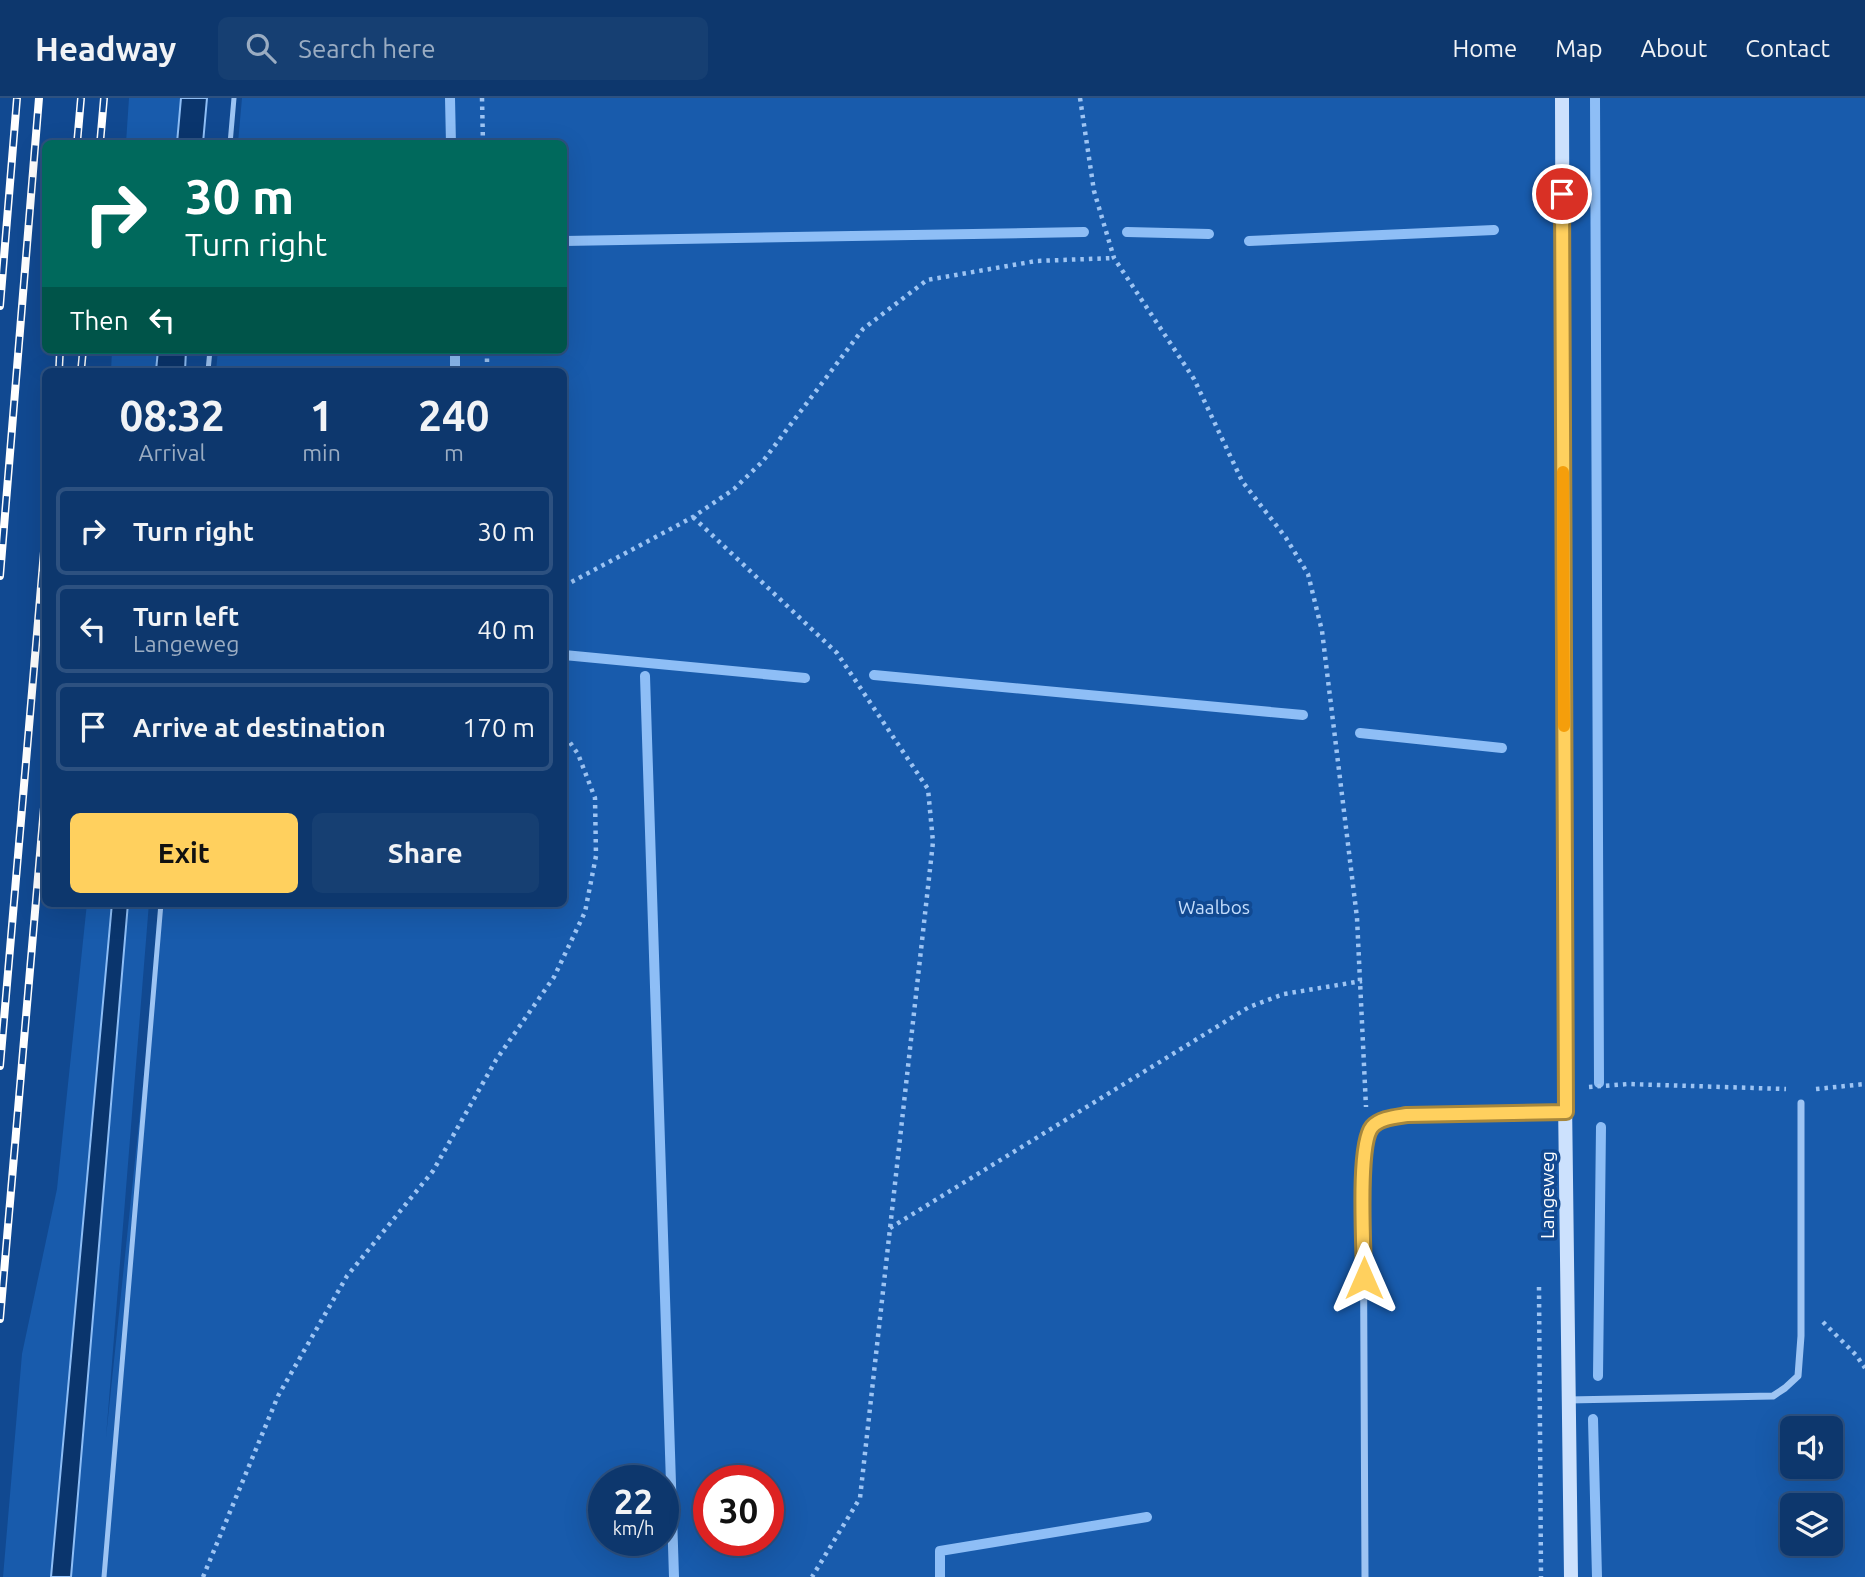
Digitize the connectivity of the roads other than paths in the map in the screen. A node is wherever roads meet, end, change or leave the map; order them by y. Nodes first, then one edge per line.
1 (234, 98) edge
2 (1562, 98) edge
3 (230, 140) edge
4 (160, 907) edge
5 (1801, 1103) dead end
6 (1566, 1112) junction
7 (1567, 1400) junction
8 (104, 1577) edge
9 (1365, 1577) edge
10 (1571, 1577) edge

1 - 3 lane
2 - 6 main road, Langeweg
4 - 8 lane
5 - 7 street
6 - 7 main road, Langeweg
6 - 9 street
7 - 10 main road, Langeweg

